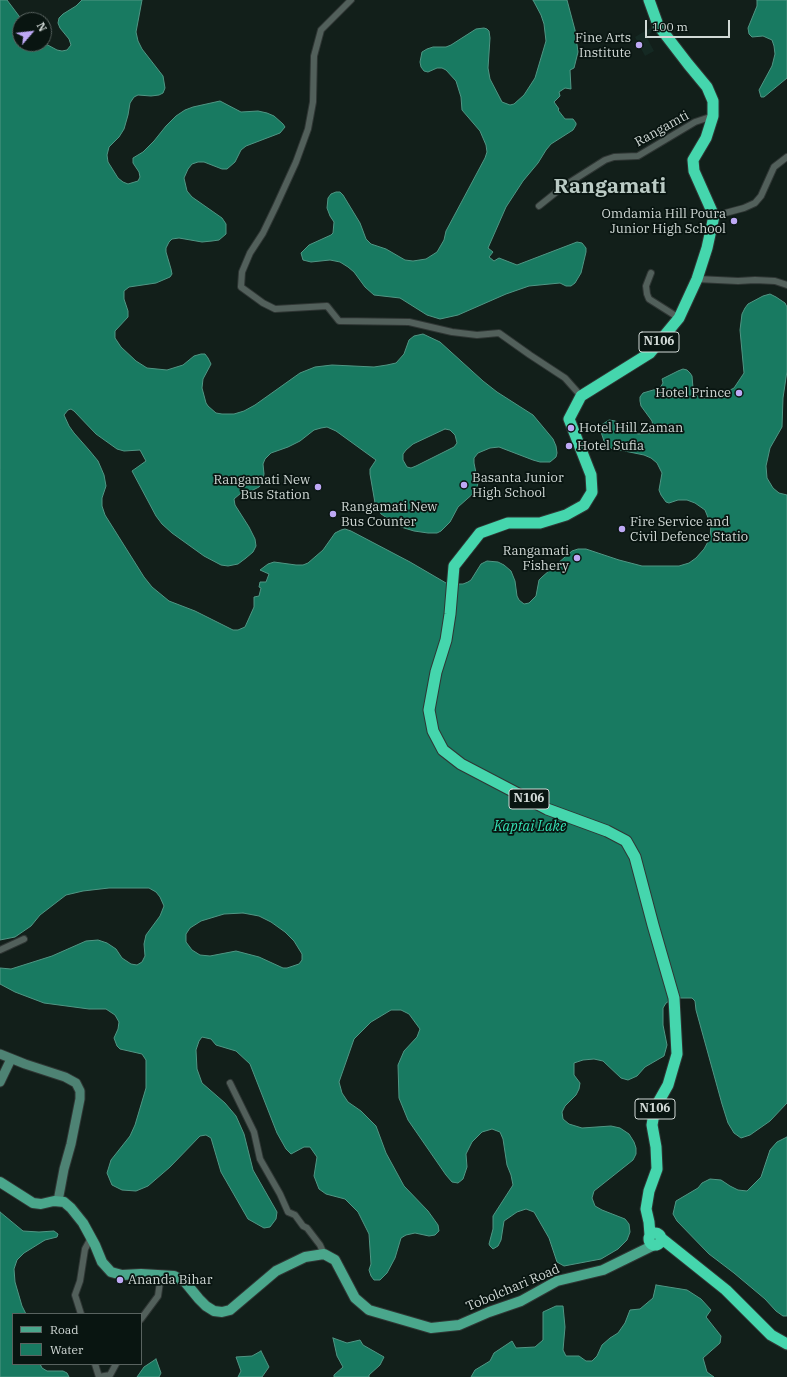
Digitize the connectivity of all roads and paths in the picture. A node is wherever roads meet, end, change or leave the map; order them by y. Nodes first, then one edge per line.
1 (351, 0) edge
2 (649, 0) edge
3 (713, 116) junction
4 (787, 157) edge
5 (539, 206) dead end
6 (714, 216) junction
7 (651, 273) dead end
8 (697, 279) junction
9 (787, 285) edge
10 (678, 318) junction
11 (581, 396) junction
12 (24, 939) dead end
13 (0, 950) edge
14 (0, 1054) edge
15 (11, 1059) junction
16 (0, 1082) edge
17 (230, 1083) dead end
18 (0, 1182) edge
19 (58, 1201) junction
20 (91, 1238) junction
21 (655, 1239) junction
22 (324, 1254) junction
23 (161, 1276) junction
24 (81, 1313) edge
25 (142, 1318) edge
26 (787, 1344) edge
27 (95, 1365) edge
28 (115, 1365) edge
29 (99, 1377) edge

1 - 11 street
2 - 3 highway
3 - 5 street, Rangamti
3 - 6 highway
4 - 6 street
6 - 8 highway, N106
7 - 10 street
8 - 9 street
8 - 10 highway, N106
10 - 11 highway, N106
11 - 21 highway, N106
12 - 13 street
14 - 15 street
15 - 16 street
15 - 19 street
17 - 22 street
18 - 19 main road
19 - 20 main road
20 - 23 main road
20 - 24 street
21 - 22 main road, Tobolchari Road
21 - 26 highway, N106
22 - 23 main road
23 - 25 street
27 - 29 street
28 - 29 street

